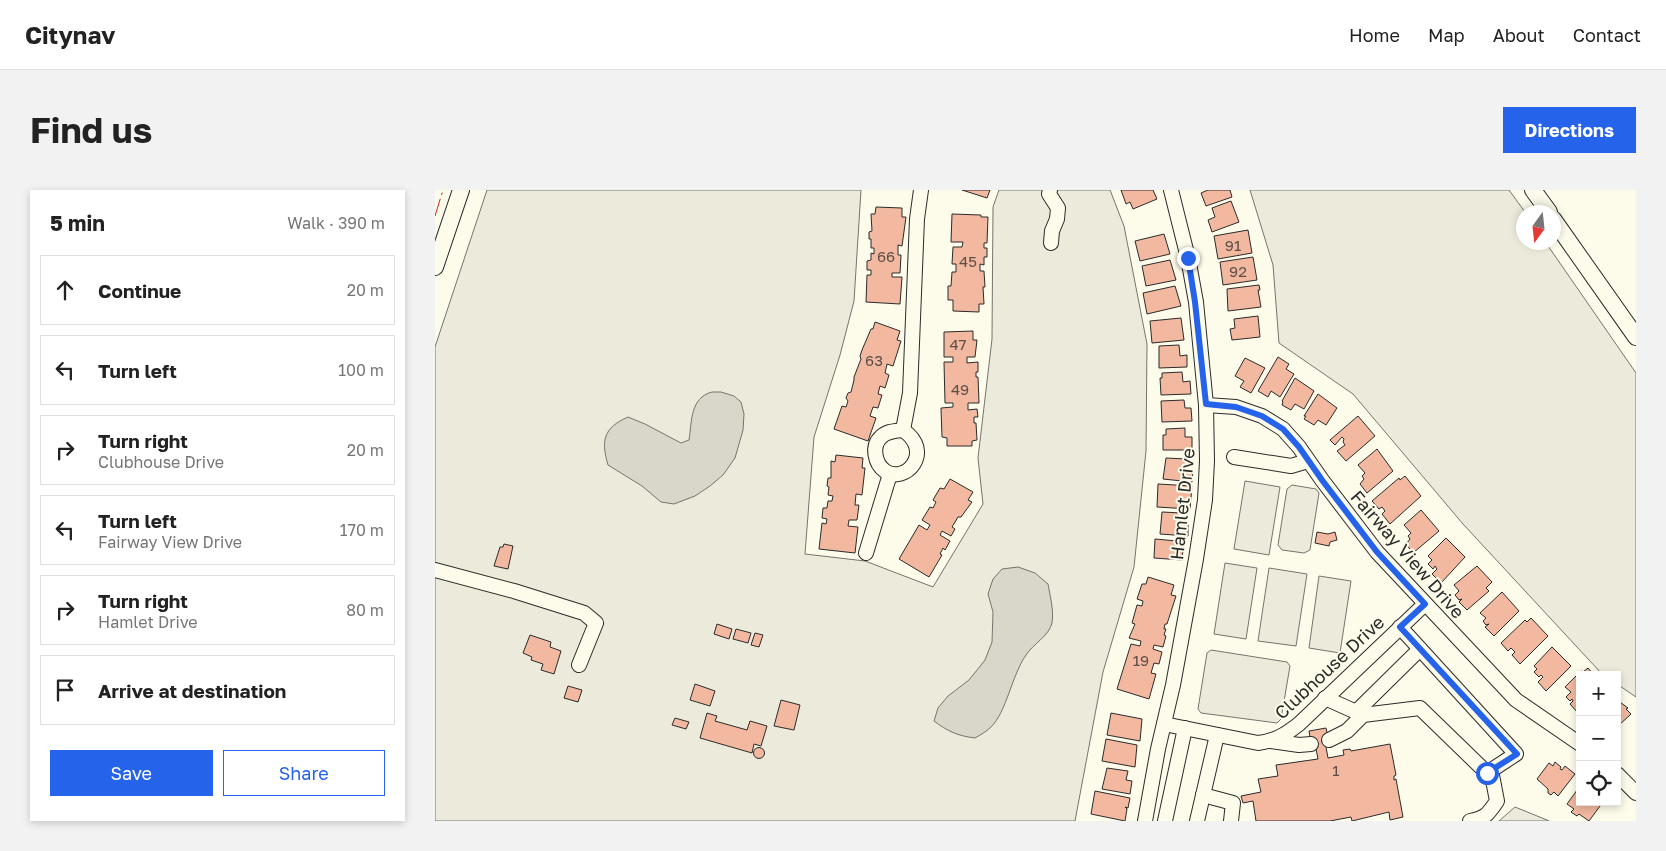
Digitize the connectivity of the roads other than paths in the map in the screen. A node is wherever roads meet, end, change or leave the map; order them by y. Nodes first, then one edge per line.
1 (461, 190) edge
2 (921, 190) edge
3 (1049, 190) edge
4 (1171, 190) edge
5 (1533, 190) edge
6 (1544, 205) edge
7 (1561, 230) edge
8 (441, 231) edge
9 (1051, 243) dead end
10 (436, 261) edge
11 (1636, 337) edge
12 (1206, 404) junction
13 (903, 430) junction
14 (1234, 457) dead end
15 (1308, 461) junction
16 (890, 474) junction
17 (866, 553) dead end
18 (435, 570) edge
19 (1425, 604) junction
20 (1400, 627) junction
21 (1420, 649) junction
22 (579, 665) dead end
23 (1325, 698) junction
24 (1360, 713) junction
25 (1164, 724) junction
26 (1185, 728) junction
27 (1217, 735) junction
28 (1329, 740) dead end
29 (1271, 741) junction
30 (1576, 741) edge
31 (1311, 744) dead end
32 (1491, 770) junction
33 (1621, 778) edge
34 (1636, 793) edge
35 (1203, 795) junction
36 (1145, 821) edge
37 (1165, 821) edge
38 (1197, 821) edge
39 (1231, 821) edge
40 (1470, 821) edge

1 - 8 main road
2 - 13 street
3 - 9 street
4 - 12 street, Hamlet Drive
5 - 6 main road
7 - 11 main road
8 - 10 main road
12 - 15 street, Fairway View Drive
12 - 25 street, Hamlet Drive
13 - 16 street
13 - 16 street
14 - 15 street
15 - 19 street, Fairway View Drive
16 - 17 street
18 - 22 street
19 - 20 street, Clubhouse Drive
19 - 30 street, Fairway View Drive
20 - 21 street
20 - 23 street, Clubhouse Drive
21 - 24 street
21 - 32 street
23 - 24 street
23 - 29 street, Clubhouse Drive
24 - 28 street
24 - 32 street
25 - 26 street, Clubhouse Drive
25 - 36 street, Hamlet Drive
26 - 27 street, Clubhouse Drive
26 - 37 street
27 - 29 street, Clubhouse Drive
27 - 35 street
29 - 31 street
32 - 40 street
33 - 34 street
35 - 38 street
35 - 39 street

